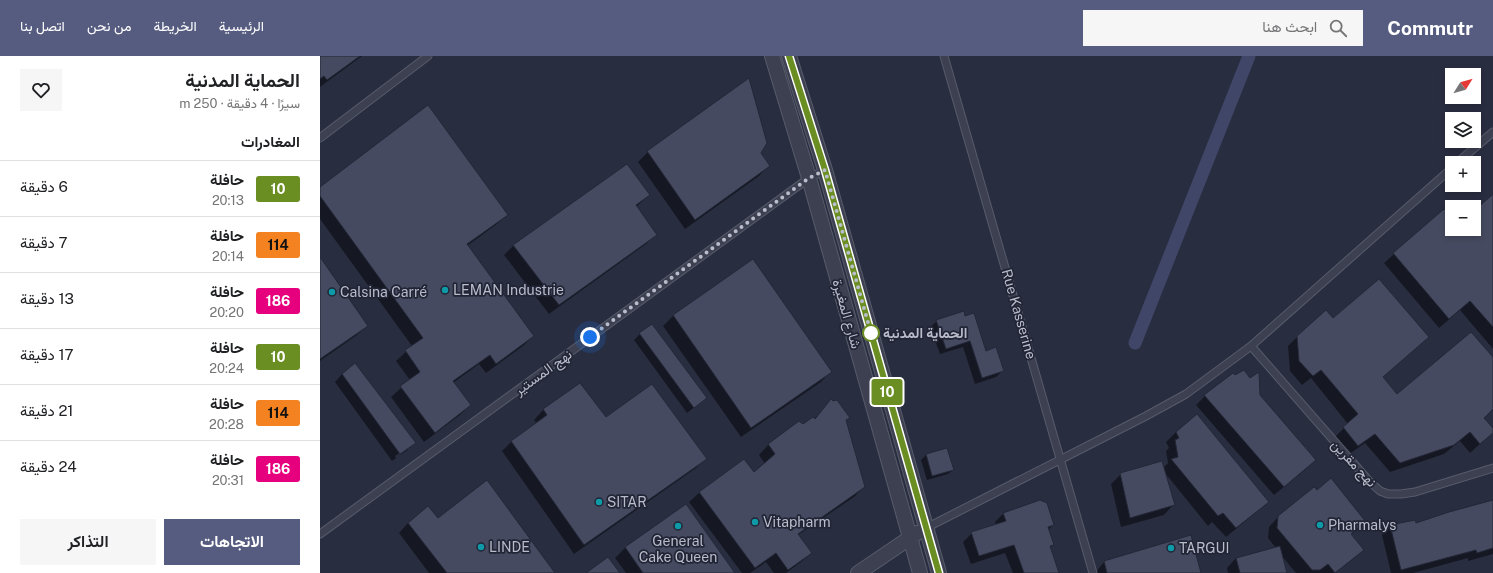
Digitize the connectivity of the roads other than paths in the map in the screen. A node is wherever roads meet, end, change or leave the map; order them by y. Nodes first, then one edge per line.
1 (428, 56) edge
2 (772, 56) edge
3 (789, 56) edge
4 (944, 56) edge
5 (1493, 132) edge
6 (320, 138) edge
7 (1465, 156) edge
8 (825, 170) junction
9 (1445, 174) edge
10 (809, 178) junction
11 (1251, 346) junction
12 (1060, 459) junction
13 (1493, 468) edge
14 (926, 528) junction
15 (320, 534) edge
16 (910, 537) junction
17 (858, 573) edge
18 (920, 573) edge
19 (939, 573) edge
20 (1092, 573) edge

1 - 6 lane
2 - 10 street, شارع المغيرة
3 - 8 street, شارع المغيرة
4 - 12 lane, Rue Kasserine
5 - 7 lane
8 - 10 lane, نهج المستير
8 - 14 street, شارع المغيرة
9 - 11 lane
10 - 15 lane, نهج المستير
10 - 16 street, شارع المغيرة
11 - 12 lane
11 - 13 lane, نهج مقرين
12 - 14 lane
12 - 20 lane, Rue Kasserine
14 - 16 street
14 - 19 street, شارع المغيرة
16 - 17 street
16 - 18 street, شارع المغيرة

